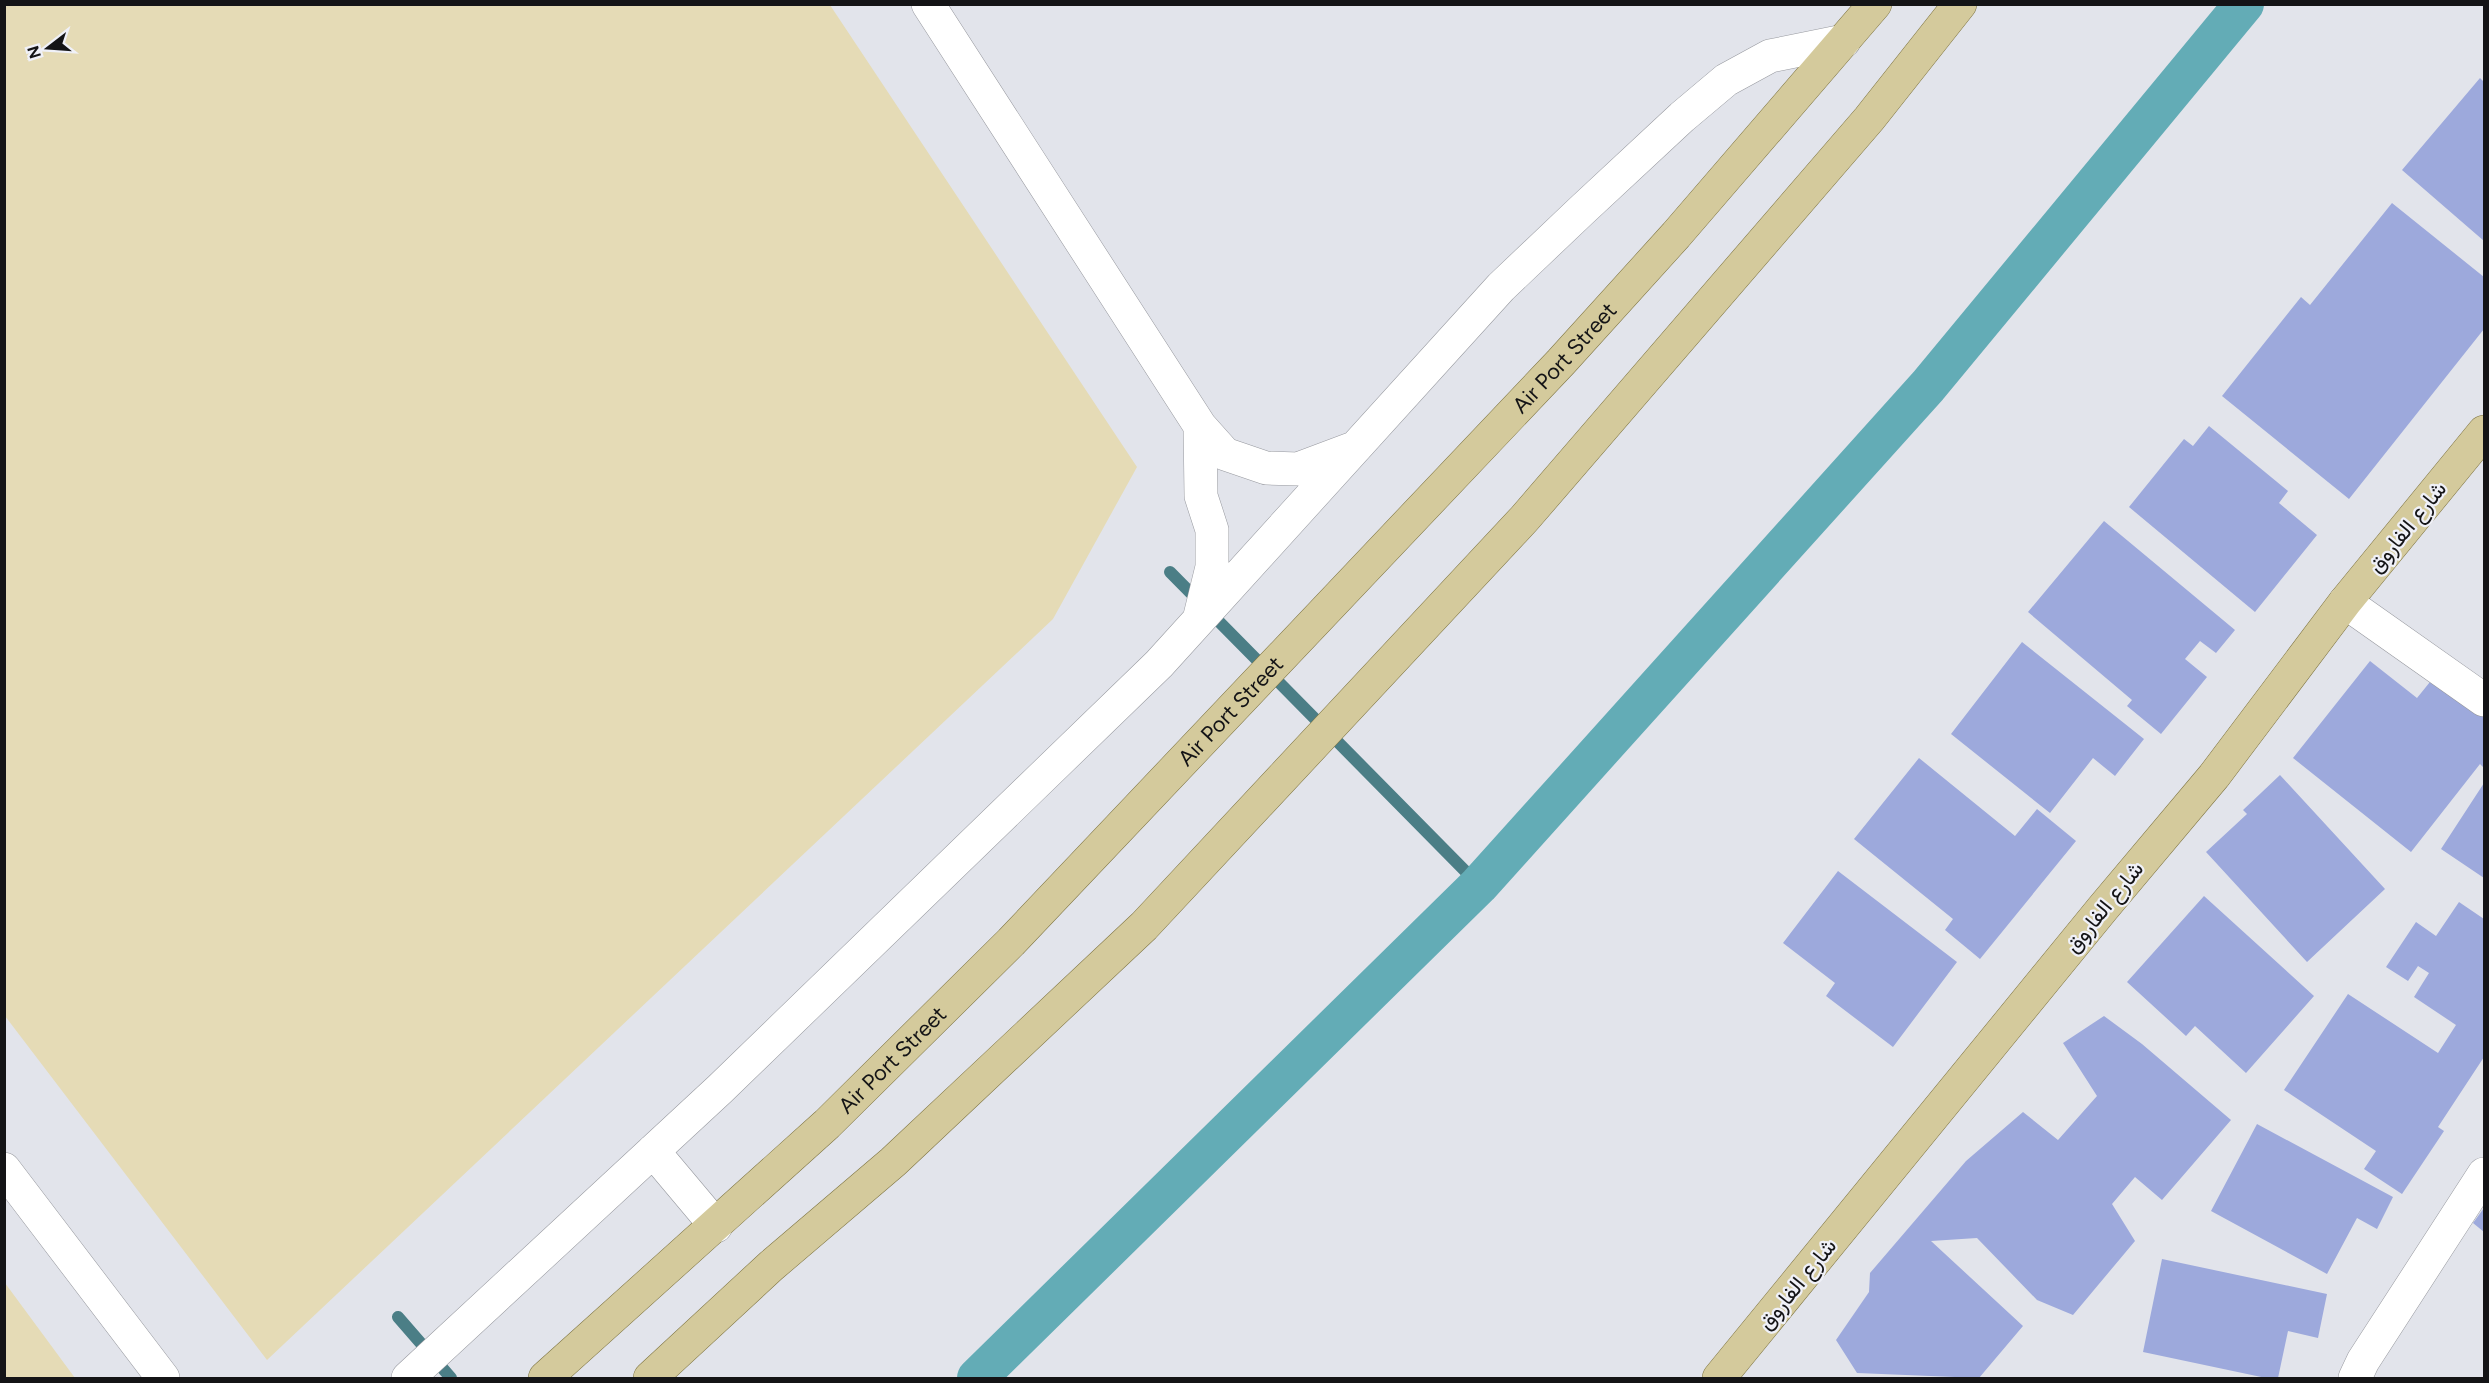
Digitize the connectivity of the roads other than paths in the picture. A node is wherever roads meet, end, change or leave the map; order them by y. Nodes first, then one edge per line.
1 (928, 4) edge
2 (1875, 4) edge
3 (1960, 4) edge
4 (1844, 41) junction
5 (1200, 426) junction
6 (2484, 432) edge
7 (1358, 446) junction
8 (2345, 602) junction
9 (1199, 620) junction
10 (2484, 700) edge
11 (653, 1151) junction
12 (4, 1169) edge
13 (2484, 1174) edge
14 (716, 1226) junction
15 (1728, 1374) edge
16 (163, 1378) edge
17 (408, 1378) edge
18 (545, 1378) edge
19 (650, 1378) edge
20 (2355, 1378) edge

1 - 5 street
2 - 4 main road, Air Port Street
3 - 19 main road
4 - 7 street
4 - 14 main road, Air Port Street
5 - 7 street
5 - 9 street
6 - 8 main road, شارع الفاروق
7 - 9 street
8 - 10 street
8 - 15 main road, شارع الفاروق
9 - 11 street
11 - 14 street
11 - 17 street
12 - 16 street
13 - 20 street
14 - 18 main road, Air Port Street

